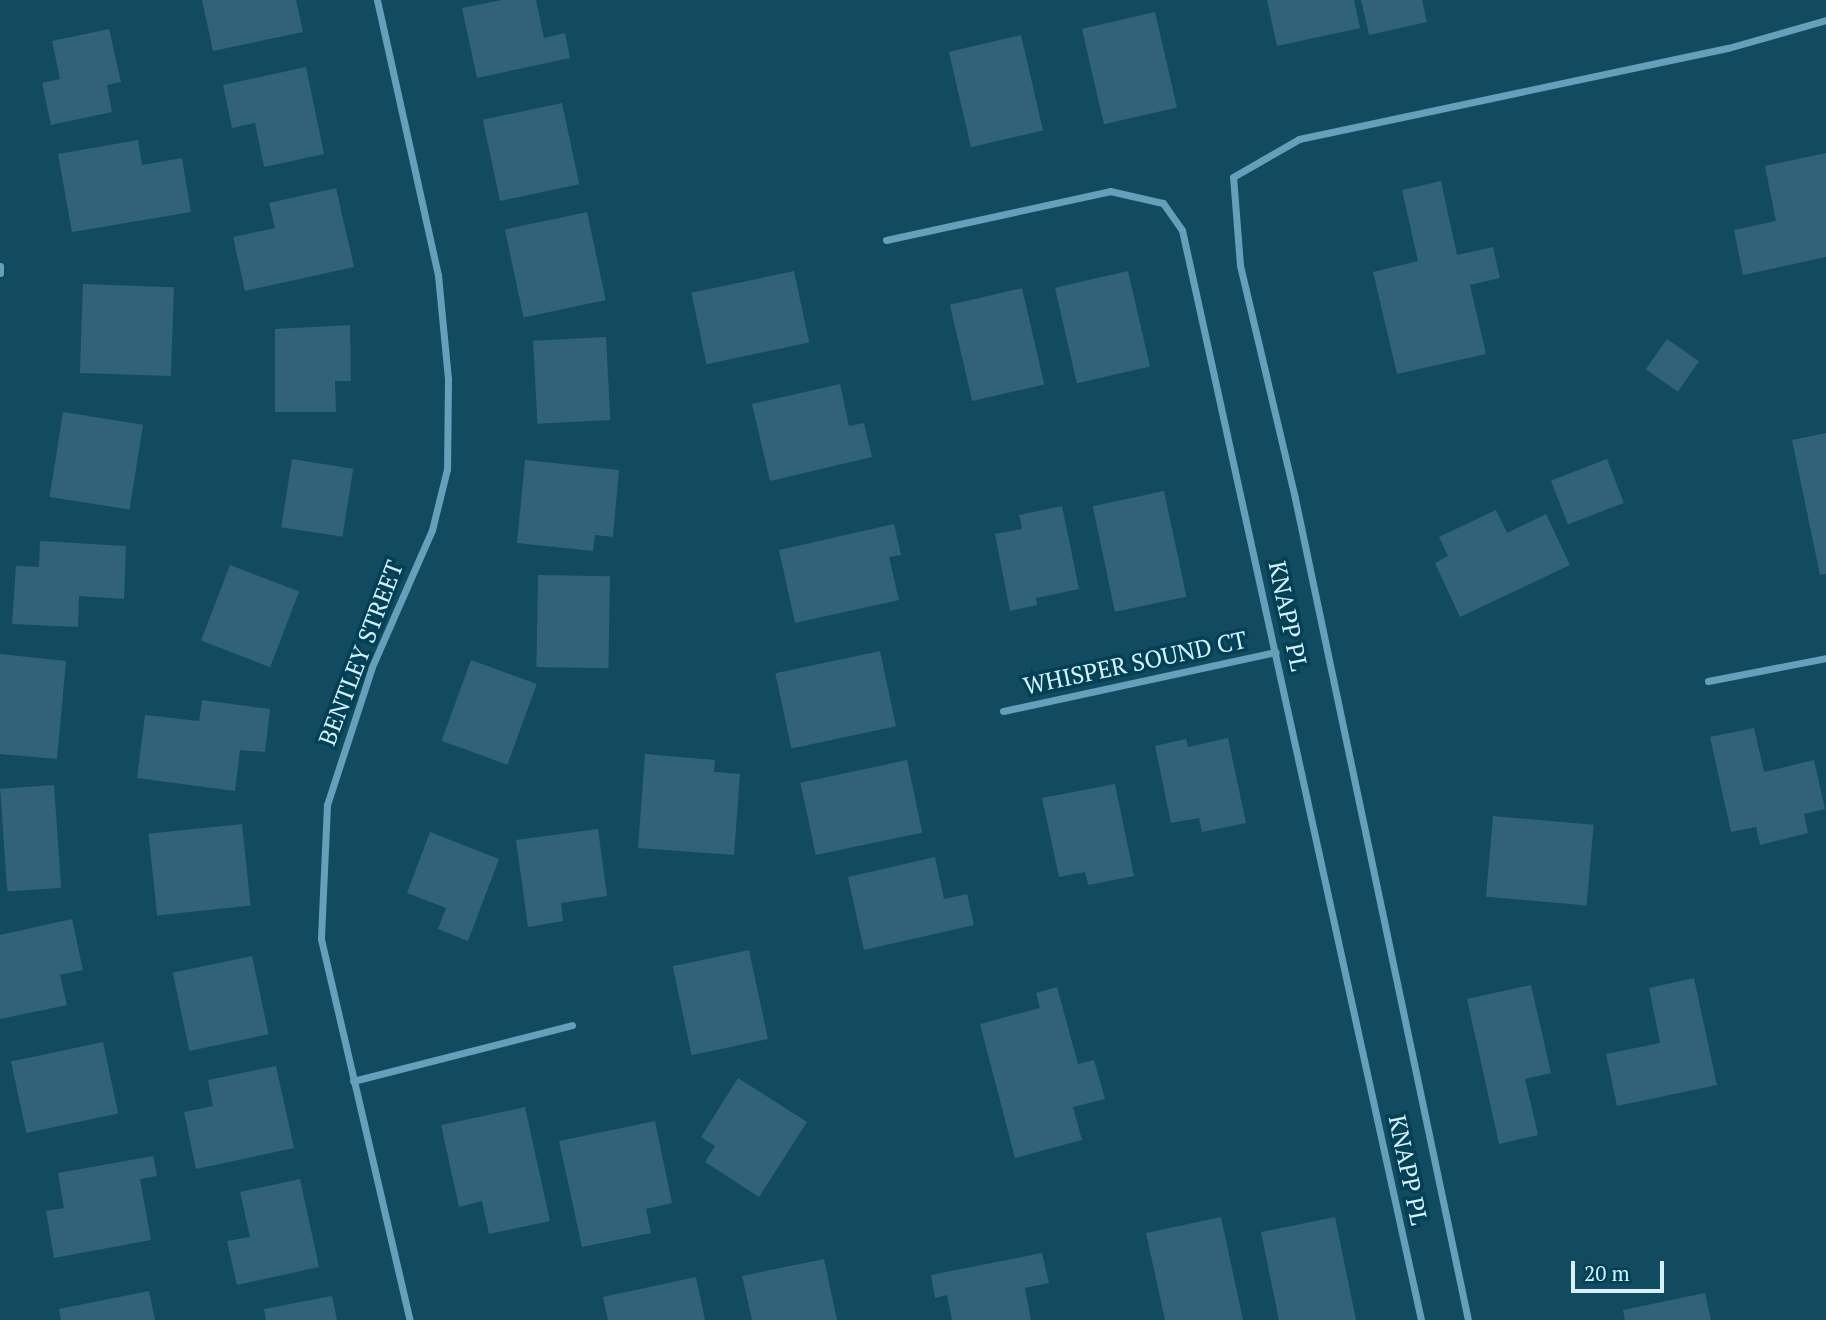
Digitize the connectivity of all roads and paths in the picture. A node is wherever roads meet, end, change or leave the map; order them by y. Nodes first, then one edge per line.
1 (377, 0) edge
2 (1826, 20) edge
3 (886, 240) dead end
4 (0, 266) edge
5 (0, 273) edge
6 (1276, 652) junction
7 (1826, 658) edge
8 (1708, 681) dead end
9 (1003, 711) dead end
10 (572, 1025) dead end
11 (353, 1080) junction
12 (411, 1320) edge
13 (1421, 1320) edge
14 (1468, 1320) edge

1 - 11 street, BENTLEY STREET
2 - 14 street
3 - 6 street, KNAPP PL
4 - 5 street
6 - 9 street, WHISPER SOUND CT
6 - 13 street, KNAPP PL
7 - 8 street
10 - 11 street
11 - 12 street, BENTLEY STREET

